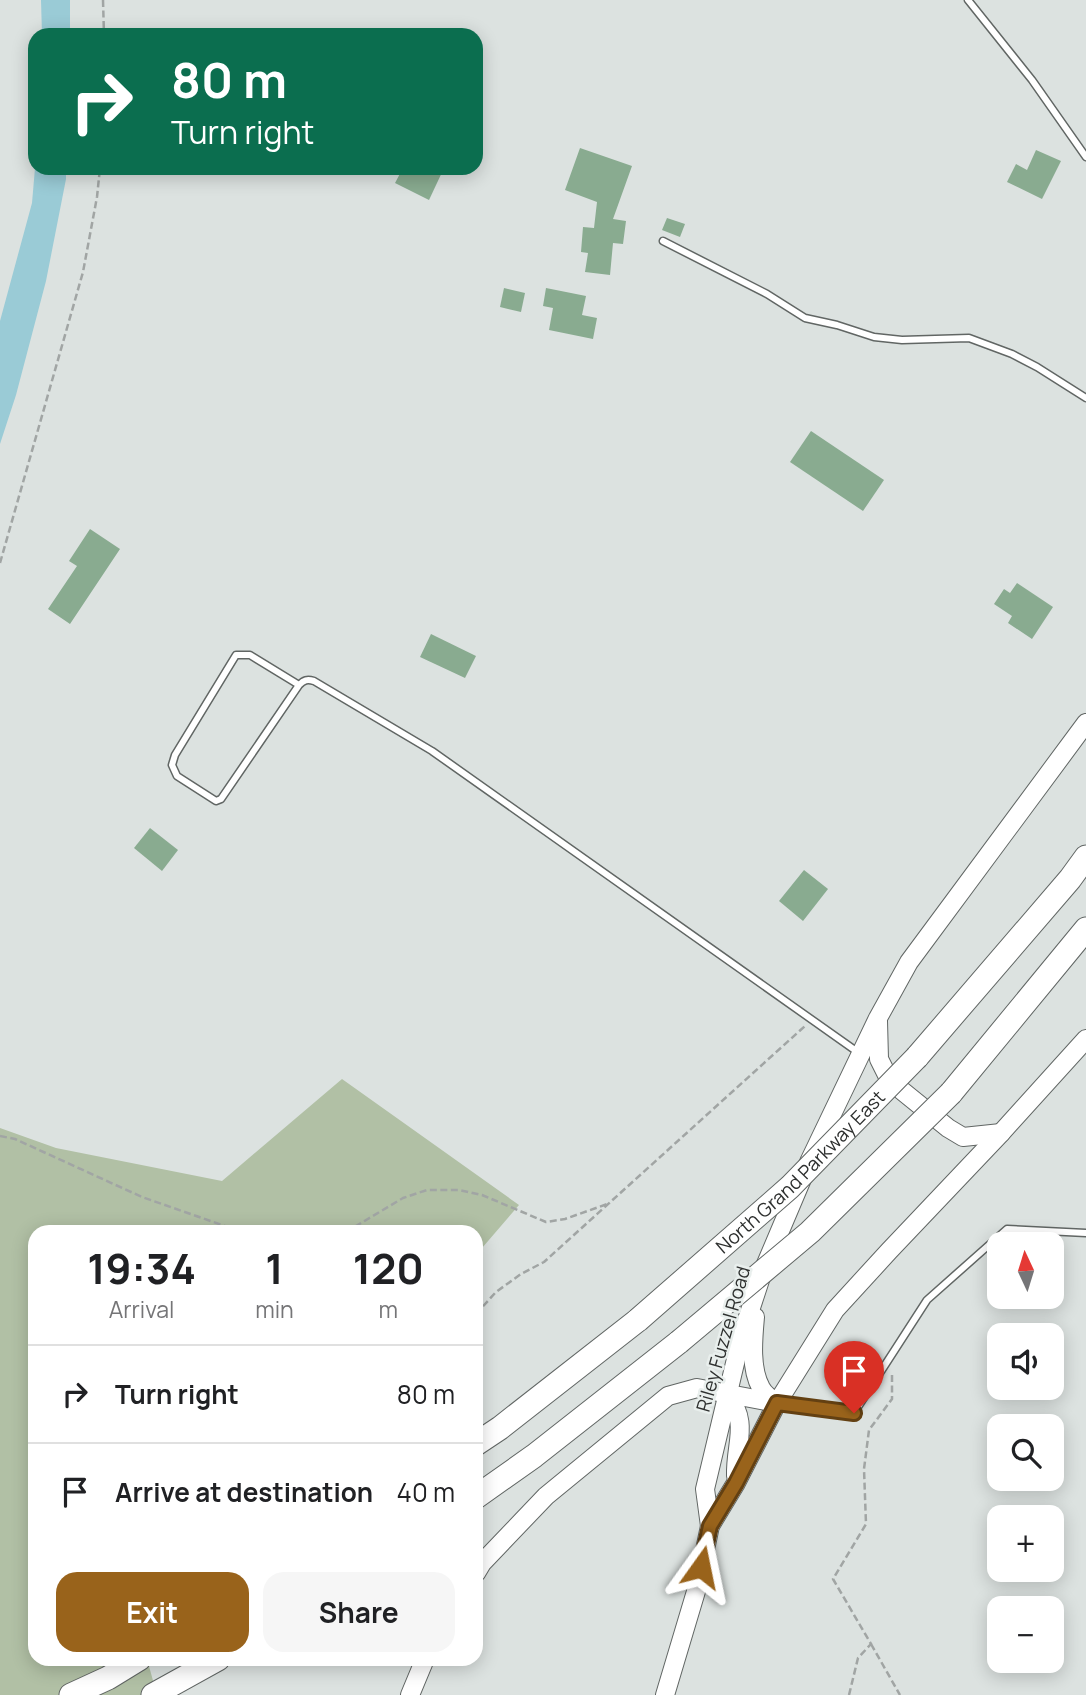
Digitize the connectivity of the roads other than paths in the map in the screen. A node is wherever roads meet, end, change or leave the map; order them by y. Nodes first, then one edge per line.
1 (968, 0) edge
2 (1086, 157) edge
3 (663, 241) dead end
4 (1086, 398) edge
5 (299, 685) junction
6 (1086, 723) edge
7 (1086, 857) edge
8 (1086, 929) edge
9 (878, 1018) junction
10 (1086, 1039) edge
11 (860, 1054) junction
12 (1001, 1133) junction
13 (1086, 1233) edge
14 (759, 1284) junction
15 (727, 1393) junction
16 (777, 1403) junction
17 (483, 1439) edge
18 (736, 1483) junction
19 (483, 1492) edge
20 (710, 1526) junction
21 (483, 1562) edge
22 (128, 1666) edge
23 (205, 1666) edge
24 (422, 1666) edge
25 (71, 1695) edge
26 (153, 1695) edge
27 (410, 1695) edge
28 (665, 1695) edge

1 - 2 lane
3 - 4 lane
5 - 5 lane
5 - 11 lane
6 - 9 main road
7 - 17 highway, North Grand Parkway East, bridge
8 - 19 highway, bridge
9 - 11 main road, Riley Fuzzel Road
9 - 12 main road
10 - 12 main road
11 - 14 main road, Riley Fuzzel Road
12 - 16 main road, Riley Fuzzel Road
13 - 16 lane
14 - 15 main road, Riley Fuzzel Road
14 - 16 main road
15 - 16 main road
15 - 18 main road
15 - 20 main road, Riley Fuzzel Road
15 - 21 main road
16 - 18 main road, Riley Fuzzel Road
18 - 20 main road, Riley Fuzzel Road
20 - 28 main road, Riley Fuzzel Road
22 - 25 highway
23 - 26 highway
24 - 27 main road

